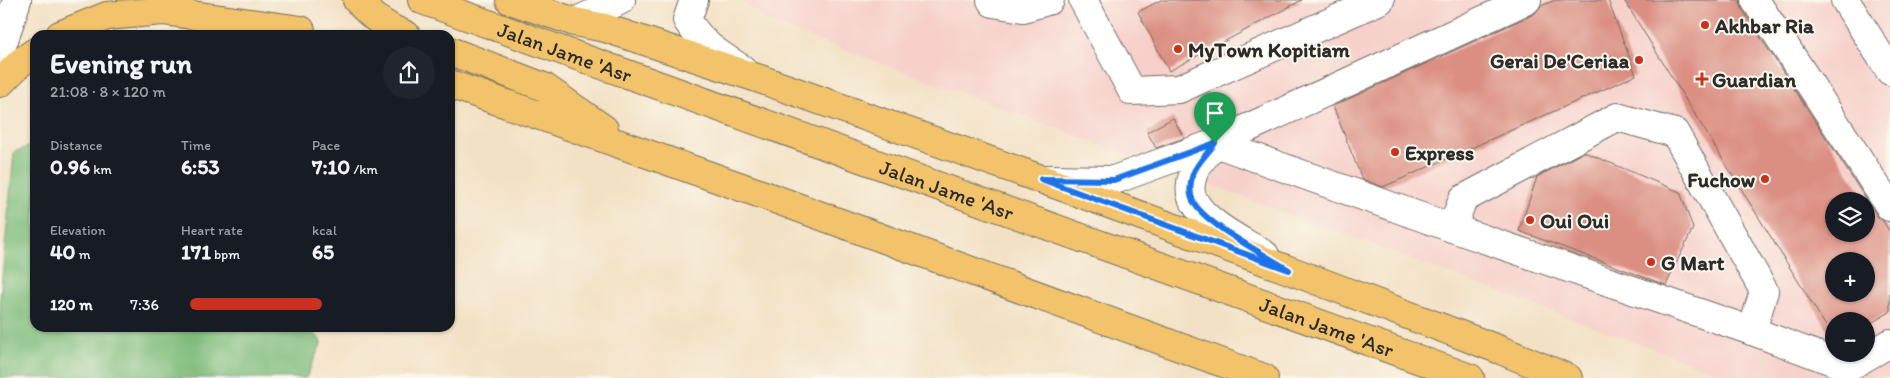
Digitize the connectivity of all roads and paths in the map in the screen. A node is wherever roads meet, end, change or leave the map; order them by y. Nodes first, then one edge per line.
1 (17, 0) edge
2 (216, 0) edge
3 (357, 0) edge
4 (422, 0) edge
5 (510, 0) edge
6 (622, 0) edge
7 (694, 0) edge
8 (990, 0) edge
9 (1050, 0) edge
10 (1083, 0) edge
11 (1380, 0) edge
12 (1527, 0) edge
13 (1755, 0) edge
14 (1845, 0) edge
15 (575, 22) junction
16 (72, 30) edge
17 (294, 30) edge
18 (302, 30) edge
19 (393, 30) edge
20 (1879, 33) edge
21 (0, 52) edge
22 (455, 53) edge
23 (30, 56) edge
24 (1890, 71) edge
25 (757, 78) junction
26 (0, 83) edge
27 (455, 86) edge
28 (1215, 143) junction
29 (636, 151) junction
30 (1041, 179) junction
31 (1890, 207) edge
32 (1452, 228) junction
33 (1289, 270) junction
34 (1752, 331) junction
35 (1890, 344) edge
36 (1264, 378) edge
37 (1470, 378) edge
38 (1568, 378) edge

1 - 21 street
2 - 18 main road
3 - 19 main road
4 - 37 main road, Jalan Jame 'Asr
5 - 15 main road
6 - 15 street
7 - 25 street
8 - 9 street
10 - 11 street
12 - 28 street
13 - 31 street
14 - 20 street
15 - 25 main road
16 - 17 main road
20 - 24 street
22 - 29 main road
23 - 26 main road
25 - 30 main road
27 - 29 main road
28 - 30 street
28 - 32 street
28 - 33 street
29 - 36 main road
30 - 33 main road
32 - 34 street
32 - 34 street
33 - 38 main road
34 - 35 street

